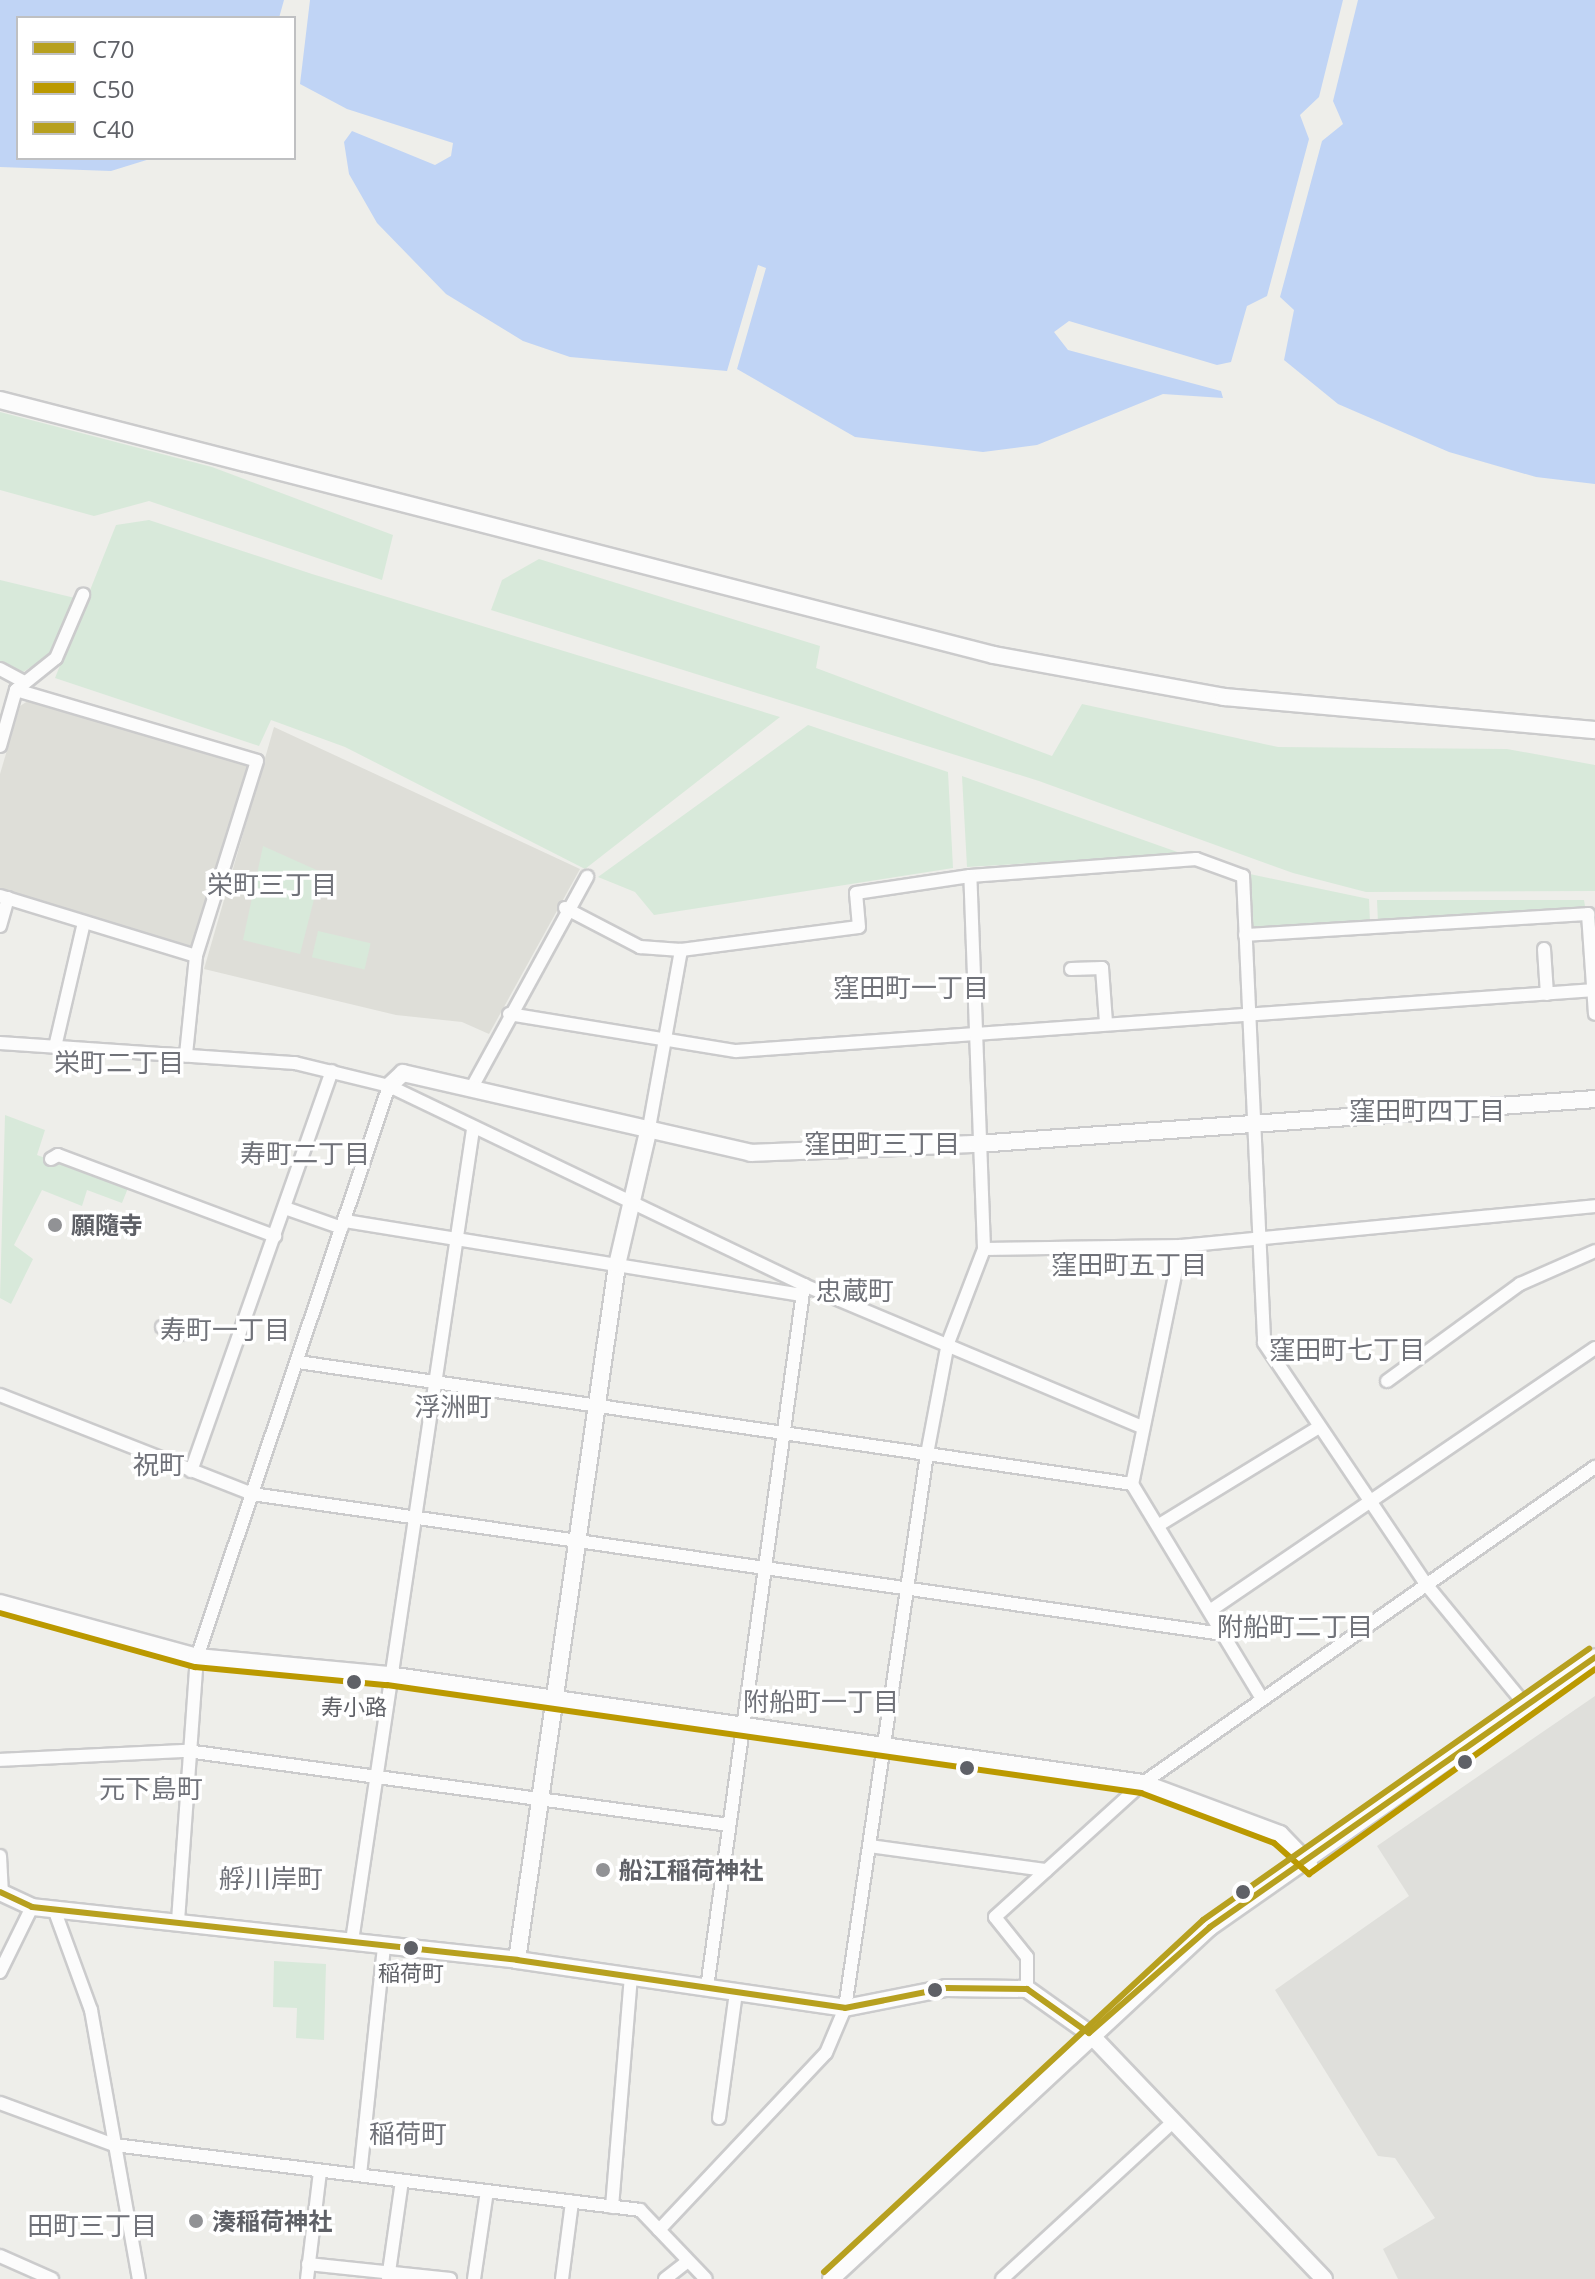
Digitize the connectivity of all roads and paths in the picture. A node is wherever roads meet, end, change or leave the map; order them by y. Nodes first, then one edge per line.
1 (0, 400) edge
2 (83, 595) dead end
3 (0, 669) edge
4 (20, 686) junction
5 (1595, 730) edge
6 (0, 746) edge
7 (970, 876) junction
8 (587, 877) dead end
9 (4, 897) edge
10 (565, 908) junction
11 (84, 922) junction
12 (0, 926) edge
13 (1245, 935) junction
14 (1544, 949) dead end
15 (681, 950) junction
16 (196, 956) junction
17 (1071, 969) dead end
18 (1594, 990) edge
19 (1547, 994) junction
20 (509, 1014) junction
21 (1249, 1014) junction
22 (1595, 1014) edge
23 (1106, 1023) junction
24 (978, 1032) junction
25 (671, 1035) junction
26 (0, 1043) edge
27 (55, 1047) junction
28 (186, 1055) junction
29 (332, 1071) junction
30 (389, 1086) junction
31 (471, 1089) junction
32 (1595, 1099) edge
33 (1256, 1126) junction
34 (649, 1128) junction
35 (473, 1129) junction
36 (981, 1144) junction
37 (51, 1159) dead end
38 (630, 1206) junction
39 (1595, 1206) edge
40 (285, 1208) junction
41 (344, 1224) junction
42 (275, 1236) junction
43 (1263, 1237) junction
44 (451, 1242) junction
45 (1181, 1246) junction
46 (984, 1249) junction
47 (1595, 1251) edge
48 (617, 1265) junction
49 (803, 1290) junction
50 (162, 1327) dead end
51 (182, 1334) dead end
52 (948, 1343) junction
53 (1595, 1348) edge
54 (298, 1362) junction
55 (431, 1381) junction
56 (1387, 1381) dead end
57 (0, 1395) edge
58 (597, 1405) junction
59 (1140, 1426) junction
60 (1319, 1427) junction
61 (786, 1432) junction
62 (927, 1454) junction
63 (1595, 1467) edge
64 (191, 1471) junction
65 (1132, 1484) junction
66 (252, 1494) junction
67 (1372, 1504) junction
68 (411, 1518) junction
69 (1159, 1525) junction
70 (578, 1542) junction
71 (766, 1569) junction
72 (1425, 1583) junction
73 (907, 1591) junction
74 (0, 1603) edge
75 (1211, 1610) junction
76 (1222, 1634) junction
77 (197, 1657) junction
78 (1595, 1657) edge
79 (388, 1675) junction
80 (552, 1699) junction
81 (1262, 1699) junction
82 (1527, 1707) junction
83 (742, 1726) junction
84 (885, 1747) junction
85 (187, 1751) junction
86 (0, 1760) edge
87 (374, 1776) junction
88 (1143, 1783) junction
89 (540, 1800) junction
90 (729, 1825) junction
91 (870, 1846) junction
92 (0, 1856) edge
93 (1309, 1864) junction
94 (1046, 1870) junction
95 (1, 1893) edge
96 (32, 1907) junction
97 (54, 1909) junction
98 (178, 1921) junction
99 (352, 1941) junction
100 (384, 1945) junction
101 (517, 1960) junction
102 (0, 1972) edge
103 (631, 1977) junction
104 (707, 1988) junction
105 (1027, 1989) junction
106 (736, 1992) junction
107 (845, 2008) junction
108 (1089, 2033) junction
109 (0, 2103) edge
110 (719, 2118) dead end
111 (1174, 2121) junction
112 (114, 2145) junction
113 (320, 2171) junction
114 (360, 2175) junction
115 (402, 2181) junction
116 (487, 2191) junction
117 (572, 2202) junction
118 (612, 2207) junction
119 (659, 2230) junction
120 (0, 2256) edge
121 (688, 2261) junction
122 (308, 2264) junction
123 (389, 2276) edge
124 (52, 2279) edge
125 (139, 2279) edge
126 (307, 2279) edge
127 (450, 2279) edge
128 (474, 2279) edge
129 (562, 2279) edge
130 (665, 2279) edge
131 (706, 2279) edge
132 (831, 2279) edge
133 (1002, 2279) edge
134 (1324, 2279) edge

1 - 5 street
2 - 4 street
3 - 4 street
4 - 6 street
4 - 16 street
7 - 13 street
7 - 15 street
7 - 24 street
8 - 10 street
9 - 11 street
9 - 12 street
10 - 15 street
10 - 20 street
11 - 16 street
11 - 27 street
13 - 18 street
13 - 21 street
14 - 19 street
15 - 25 street
16 - 28 street
17 - 23 street
18 - 19 street
18 - 22 street
19 - 21 street
20 - 25 street
20 - 31 street
21 - 23 street
21 - 33 street
23 - 24 street
24 - 25 street
24 - 36 street
25 - 34 street
26 - 27 street
27 - 28 street
28 - 29 street
29 - 30 street
29 - 40 street
30 - 31 street
30 - 35 street
30 - 41 street
31 - 34 street
32 - 33 street
33 - 36 street
33 - 43 street
34 - 36 street
34 - 38 street
35 - 38 street
35 - 44 street
36 - 46 street
37 - 42 street
38 - 48 street
38 - 49 street
39 - 43 street
40 - 41 street
40 - 42 street
41 - 44 street
41 - 54 street
42 - 64 street
43 - 45 street
43 - 60 street
44 - 48 street
44 - 55 street
45 - 46 street
45 - 59 street
46 - 52 street
47 - 56 street
48 - 49 street
48 - 58 street
49 - 52 street
49 - 61 street
50 - 51 street
52 - 59 street
52 - 62 street
53 - 67 street
54 - 55 street
54 - 66 street
55 - 58 street
55 - 68 street
57 - 64 street
58 - 61 street
58 - 70 street
59 - 65 street
60 - 67 street
60 - 69 street
61 - 62 street
61 - 71 street
62 - 65 street
62 - 73 street
63 - 72 street
64 - 66 street
65 - 69 street
66 - 68 street
66 - 77 street
67 - 72 street
67 - 75 street
68 - 70 street
68 - 79 street
69 - 75 street
70 - 71 street
70 - 80 street
71 - 73 street
71 - 83 street
72 - 81 street
72 - 82 street
73 - 76 street
73 - 84 street
74 - 77 street
75 - 76 street
76 - 81 street
77 - 79 street
77 - 85 street
78 - 82 street
79 - 80 street
79 - 87 street
80 - 83 street
80 - 89 street
81 - 88 street
82 - 93 street
83 - 84 street
83 - 90 street
84 - 88 street
84 - 91 street
85 - 86 street
85 - 87 street
85 - 98 street
87 - 89 street
87 - 99 street
88 - 93 street
88 - 94 street
89 - 90 street
89 - 101 street
90 - 104 street
91 - 94 street
91 - 107 street
92 - 95 street
93 - 108 street
94 - 105 street
95 - 96 street
96 - 97 street
96 - 102 street
97 - 98 street
97 - 112 street
98 - 99 street
99 - 100 street
100 - 101 street
100 - 114 street
101 - 103 street
103 - 104 street
103 - 118 street
104 - 106 street
105 - 107 street
105 - 108 street
106 - 107 street
106 - 110 street
107 - 119 street
108 - 111 street
108 - 132 street
109 - 112 street
111 - 133 street
111 - 134 street
112 - 113 street
112 - 125 street
113 - 114 street
113 - 122 street
114 - 115 street
115 - 116 street
115 - 123 street
116 - 117 street
116 - 128 street
117 - 118 street
117 - 129 street
118 - 119 street
119 - 121 street
120 - 124 street
121 - 130 street
121 - 131 street
122 - 123 street
122 - 126 street
123 - 127 street

